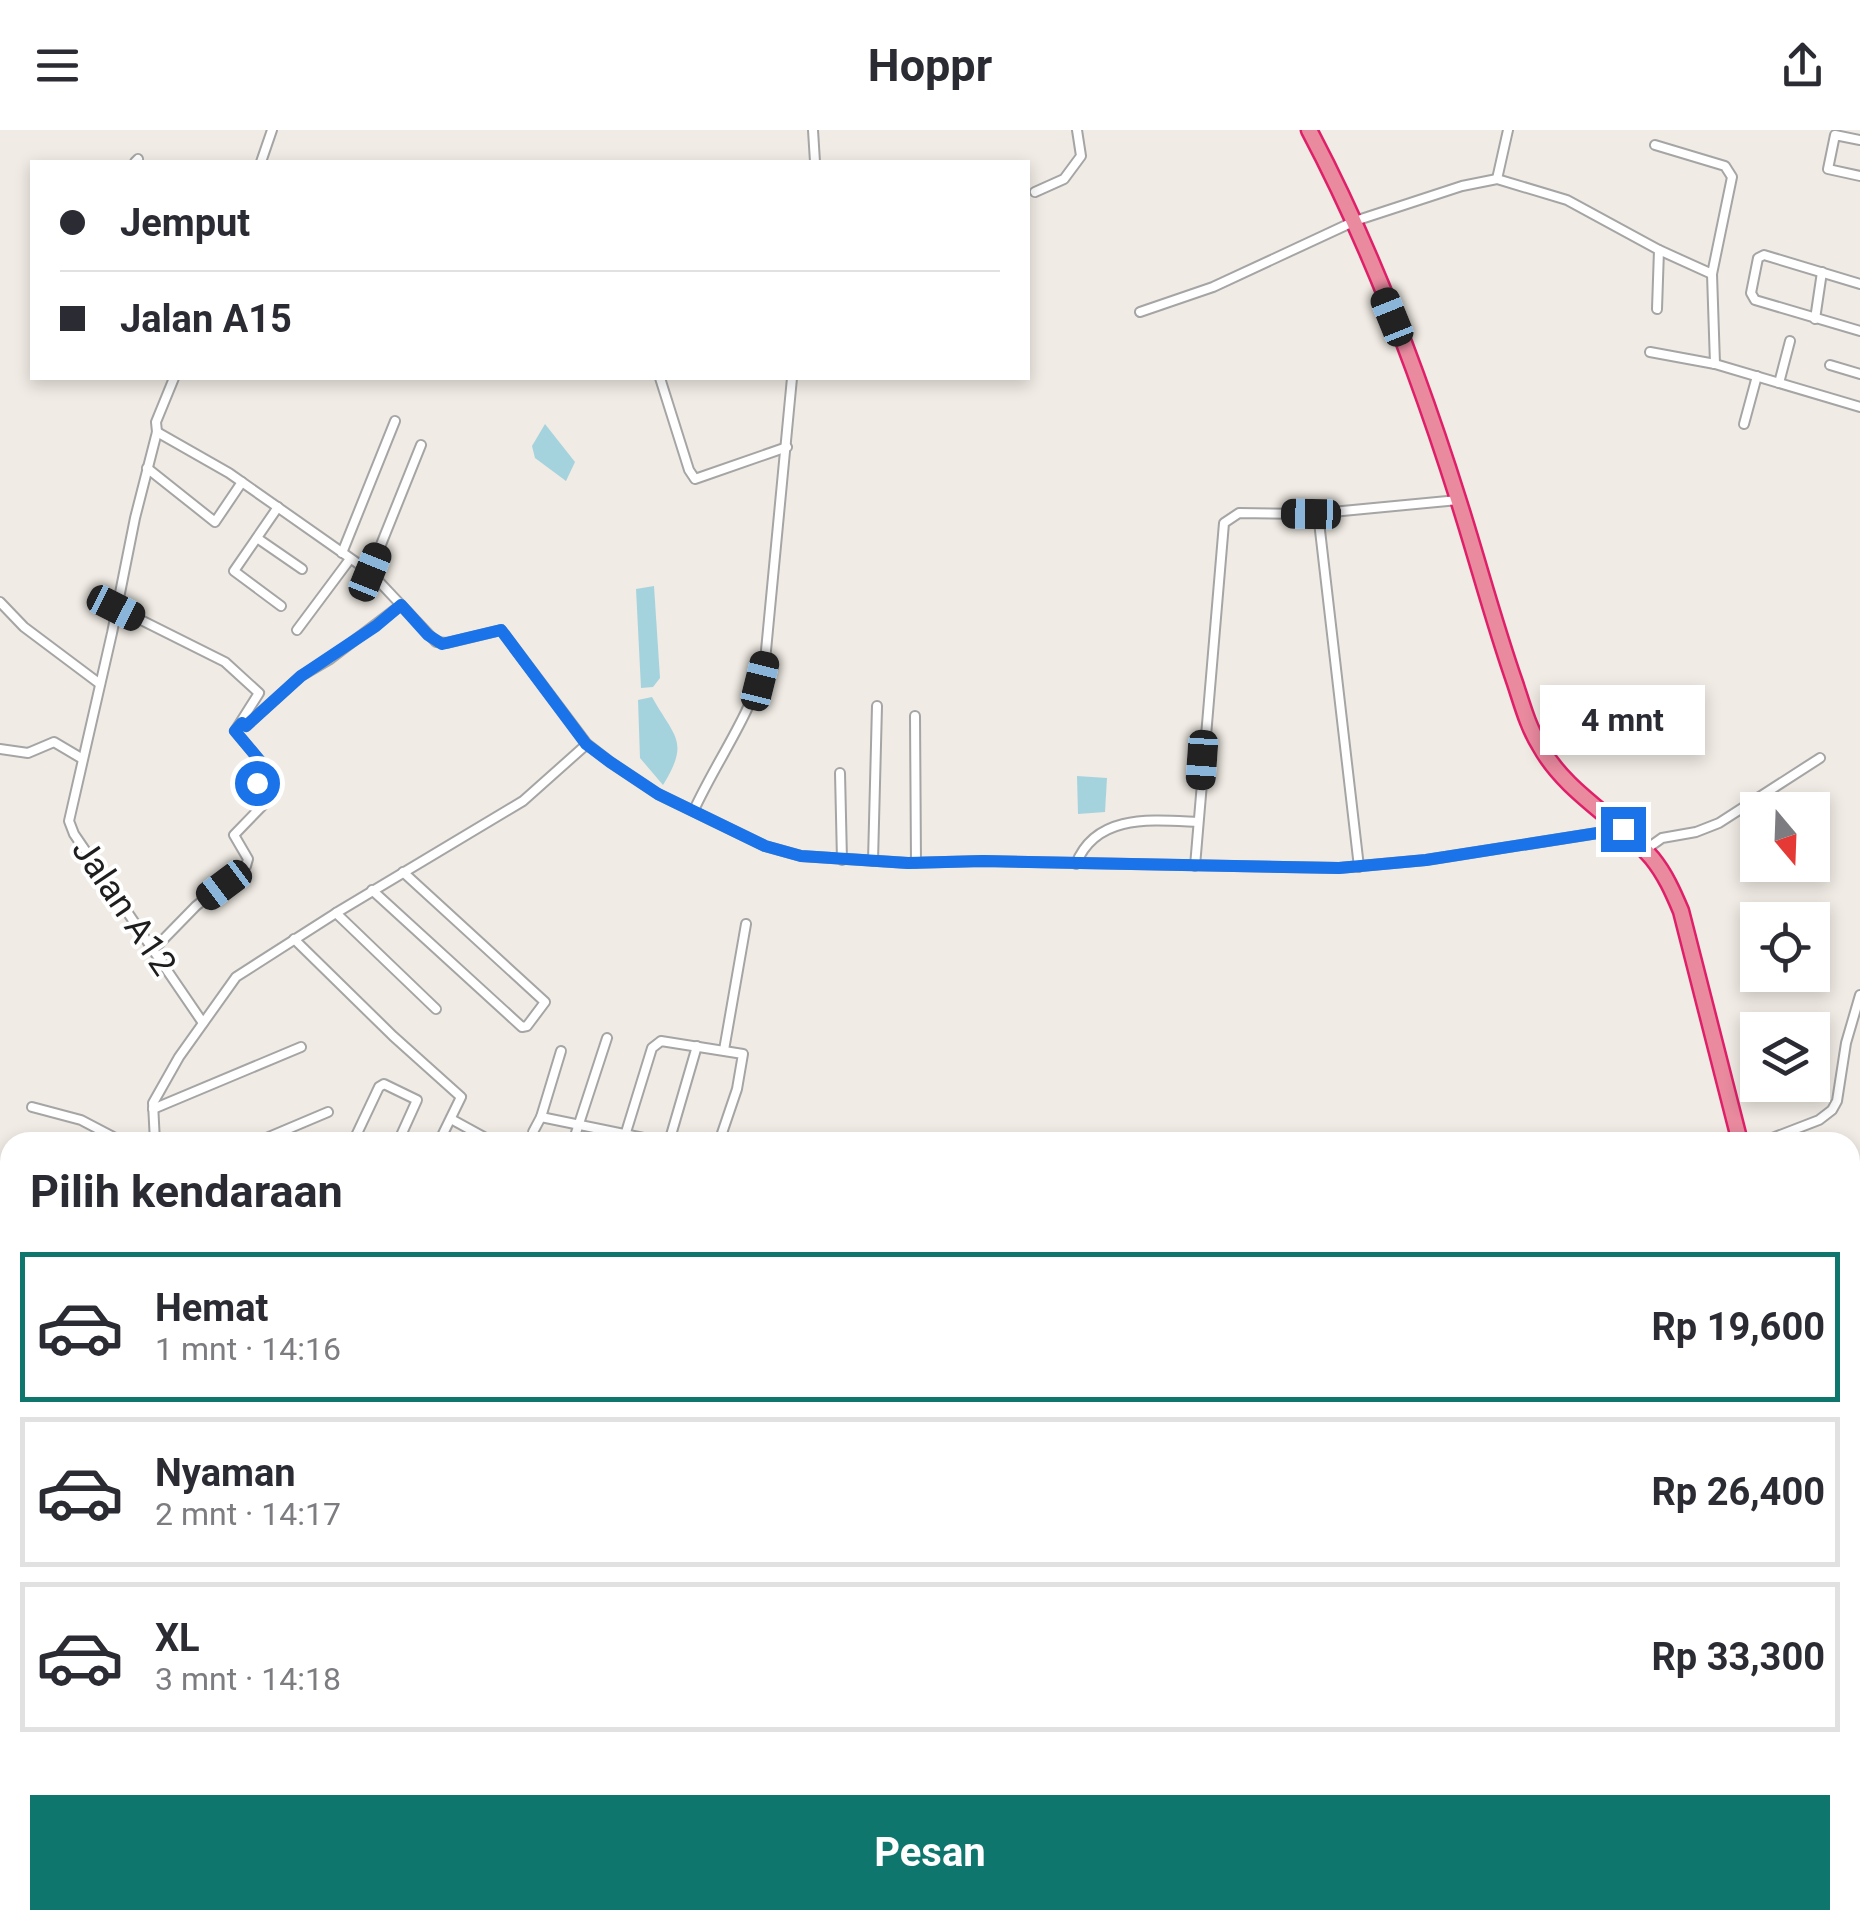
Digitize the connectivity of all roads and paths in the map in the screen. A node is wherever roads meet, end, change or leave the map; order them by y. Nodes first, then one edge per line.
1 (272, 130) edge
2 (813, 130) edge
3 (1077, 130) edge
4 (1508, 130) edge
5 (1314, 132) edge
6 (1860, 140) edge
7 (1656, 145) dead end
8 (262, 160) edge
9 (815, 160) edge
10 (1860, 176) edge
11 (1497, 179) junction
12 (1034, 192) dead end
13 (1355, 221) junction
14 (1660, 250) junction
15 (1822, 272) junction
16 (1712, 274) junction
17 (1860, 284) edge
18 (1657, 309) dead end
19 (1140, 312) dead end
20 (1814, 319) junction
21 (1860, 332) edge
22 (1790, 340) dead end
23 (1650, 352) dead end
24 (1715, 364) junction
25 (1830, 365) dead end
26 (1860, 374) edge
27 (1757, 376) junction
28 (173, 380) edge
29 (661, 380) edge
30 (792, 380) edge
31 (1780, 383) junction
32 (1860, 407) edge
33 (395, 421) dead end
34 (1744, 424) dead end
35 (157, 432) junction
36 (421, 444) dead end
37 (787, 447) junction
38 (147, 468) junction
39 (242, 482) junction
40 (1458, 500) junction
41 (278, 507) junction
42 (1318, 513) junction
43 (257, 538) junction
44 (346, 556) junction
45 (302, 569) dead end
46 (370, 572) junction
47 (0, 602) edge
48 (401, 605) junction
49 (281, 606) dead end
50 (116, 608) junction
51 (297, 630) dead end
52 (100, 684) junction
53 (877, 706) dead end
54 (915, 716) dead end
55 (242, 723) junction
56 (586, 744) junction
57 (0, 748) edge
58 (81, 758) junction
59 (1820, 758) dead end
60 (840, 774) dead end
61 (694, 810) junction
62 (1198, 822) junction
63 (1623, 829) junction
64 (1644, 850) junction
65 (842, 860) junction
66 (873, 861) junction
67 (916, 863) junction
68 (1076, 864) junction
69 (1195, 866) junction
70 (1359, 867) junction
71 (403, 872) junction
72 (372, 890) junction
73 (336, 912) junction
74 (746, 924) dead end
75 (294, 939) junction
76 (153, 950) junction
77 (1860, 995) edge
78 (436, 1009) dead end
79 (203, 1022) junction
80 (607, 1038) dead end
81 (697, 1046) junction
82 (301, 1047) dead end
83 (724, 1050) junction
84 (560, 1052) dead end
85 (32, 1107) dead end
86 (152, 1110) junction
87 (328, 1112) dead end
88 (541, 1117) junction
89 (450, 1119) junction
90 (580, 1126) junction
91 (103, 1132) edge
92 (154, 1132) edge
93 (280, 1132) edge
94 (358, 1132) edge
95 (402, 1132) edge
96 (444, 1132) edge
97 (474, 1132) edge
98 (533, 1132) dead end
99 (577, 1132) edge
100 (601, 1132) edge
101 (627, 1132) edge
102 (669, 1132) edge
103 (723, 1132) edge
104 (1737, 1132) edge
105 (1788, 1132) edge

1 - 8 street
2 - 9 street
3 - 12 street
4 - 11 street
5 - 13 highway
6 - 10 street
7 - 16 street
11 - 13 street
11 - 14 street
13 - 19 street
13 - 40 highway
14 - 16 street
14 - 18 street
15 - 17 street
15 - 20 street
15 - 20 street
16 - 24 street
20 - 21 street
22 - 31 street
23 - 24 street
24 - 27 street
25 - 26 street
27 - 31 street
27 - 34 street
28 - 35 street, Jalan A12
29 - 37 street
30 - 37 street
31 - 32 street
33 - 44 street
35 - 38 street, Jalan A12
35 - 39 street
36 - 46 street
37 - 61 street
38 - 39 street
38 - 50 street, Jalan A12
39 - 41 street
40 - 42 street
40 - 63 highway
41 - 43 street
41 - 44 street
42 - 62 street
42 - 70 street
43 - 45 street
43 - 49 street
44 - 46 street
44 - 51 street
46 - 48 street
47 - 52 street
48 - 55 street
48 - 56 street
50 - 52 street, Jalan A12
50 - 55 street
52 - 58 street, Jalan A12
53 - 66 street
54 - 67 street
55 - 76 street
56 - 61 street
56 - 71 street
57 - 58 street
58 - 76 street, Jalan A12
59 - 64 street
60 - 65 street
61 - 65 street
62 - 68 street
62 - 69 street
63 - 64 highway
63 - 70 street
64 - 104 highway
65 - 66 street
66 - 67 street
67 - 68 street
68 - 69 street
69 - 70 street
71 - 72 street
71 - 72 street
72 - 73 street
73 - 75 street
73 - 78 street
74 - 83 street
75 - 79 street
75 - 89 street
76 - 79 street, Jalan A12
77 - 105 street
79 - 86 street
80 - 90 street
81 - 83 street
81 - 101 street
81 - 102 street
82 - 86 street
83 - 103 street
84 - 88 street
85 - 91 street
86 - 92 street
87 - 93 street
88 - 90 street
88 - 98 street
89 - 96 street
89 - 97 street
90 - 99 street
90 - 100 street
94 - 95 street

